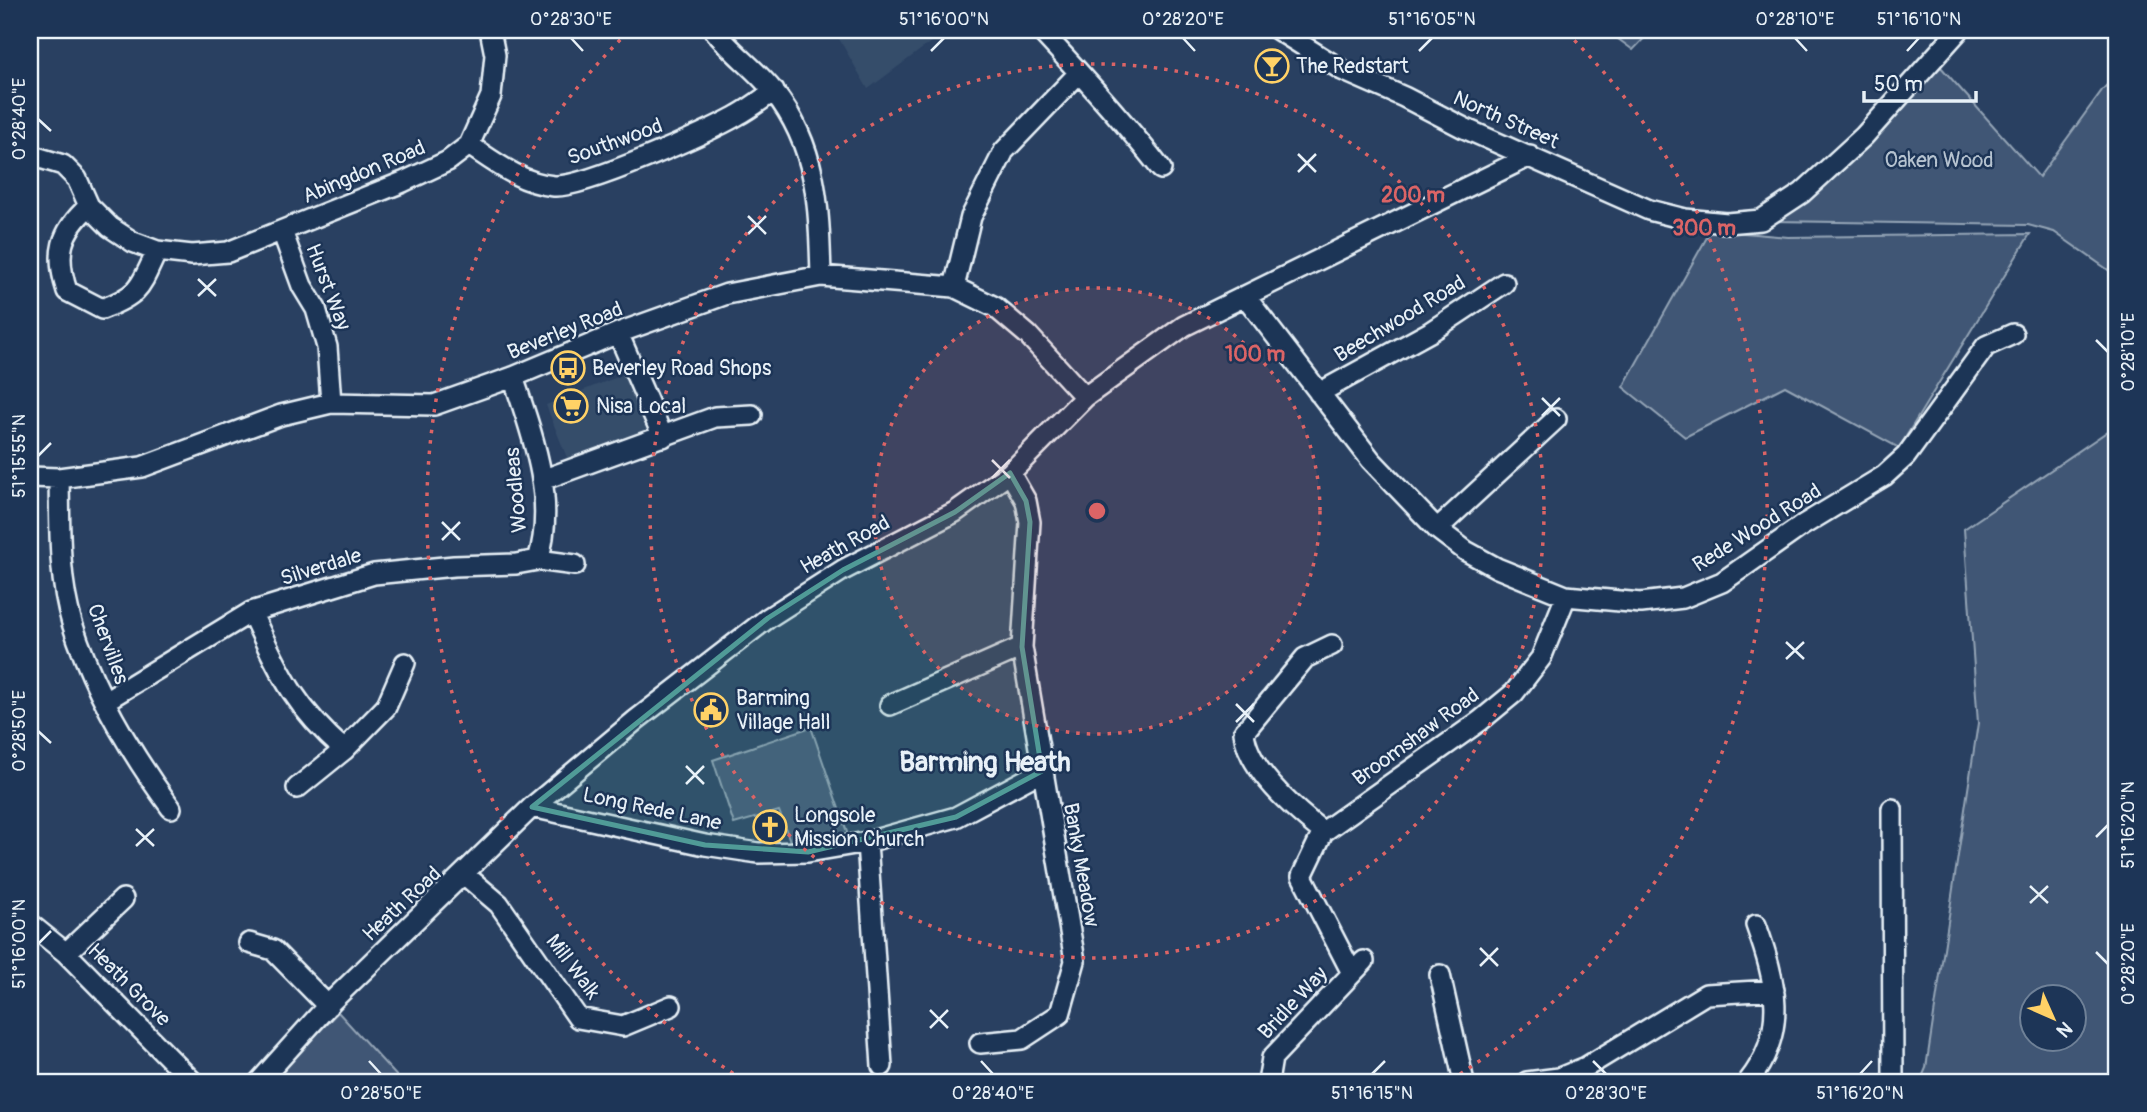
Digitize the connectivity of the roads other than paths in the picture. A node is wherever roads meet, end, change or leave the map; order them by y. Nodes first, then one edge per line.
1 (491, 30) edge
2 (714, 30) edge
3 (1040, 30) edge
4 (1278, 30) edge
5 (1959, 30) edge
6 (1078, 74) junction
7 (774, 91) junction
8 (469, 145) junction
9 (30, 155) edge
10 (1530, 156) junction
11 (1161, 169) dead end
12 (89, 206) junction
13 (282, 231) junction
14 (157, 251) junction
15 (821, 276) junction
16 (1504, 283) dead end
17 (954, 287) junction
18 (1245, 296) junction
19 (618, 333) junction
20 (2013, 334) dead end
21 (513, 377) junction
22 (1319, 393) junction
23 (1085, 397) junction
24 (331, 403) junction
25 (752, 415) dead end
26 (1556, 419) dead end
27 (663, 437) junction
28 (1010, 473) junction
29 (30, 477) edge
30 (59, 478) junction
31 (542, 480) junction
32 (1437, 529) junction
33 (538, 559) junction
34 (575, 565) dead end
35 (1566, 596) junction
36 (251, 612) junction
37 (1332, 645) dead end
38 (1021, 648) junction
39 (405, 663) dead end
40 (105, 701) junction
41 (890, 705) dead end
42 (344, 750) junction
43 (1042, 771) junction
44 (297, 788) dead end
45 (532, 807) junction
46 (171, 808) dead end
47 (1892, 808) dead end
48 (1323, 832) junction
49 (867, 842) junction
50 (465, 875) junction
51 (122, 899) dead end
52 (30, 924) edge
53 (1756, 925) dead end
54 (249, 943) dead end
55 (65, 953) junction
56 (1358, 967) joint
57 (1440, 975) dead end
58 (1774, 990) junction
59 (328, 1006) junction
60 (671, 1006) dead end
61 (980, 1043) dead end
62 (881, 1066) dead end
63 (193, 1082) edge
64 (259, 1082) edge
65 (1268, 1082) edge
66 (1464, 1082) edge
67 (1527, 1082) edge
68 (1748, 1082) edge
69 (1893, 1082) edge

1 - 8 street
2 - 7 street
3 - 6 street
4 - 10 street, North Street
5 - 10 street, North Street
6 - 11 street
6 - 17 street
7 - 8 street, Southwood
7 - 15 street
8 - 13 street, Abingdon Road
9 - 12 street, Abingdon Road
10 - 18 street, Heath Road
12 - 14 street, Abingdon Road
12 - 14 street
13 - 14 street, Abingdon Road
13 - 24 street, Hurst Way
15 - 17 street, Beverley Road
15 - 19 street, Beverley Road
16 - 22 street, Beechwood Road
17 - 23 street, Beverley Road
18 - 22 street, Rede Wood Road
18 - 23 street, Heath Road
19 - 21 street, Beverley Road
19 - 27 street
20 - 35 street, Rede Wood Road
21 - 24 street, Beverley Road
21 - 31 street, Woodleas
22 - 32 street, Rede Wood Road
23 - 28 street, Heath Road
24 - 30 street, Beverley Road
25 - 27 street
26 - 32 street
27 - 31 street
28 - 38 street, Banky Meadow
28 - 45 street, Heath Road
29 - 30 street, Beverley Road
30 - 40 street, Chervilles
31 - 33 street, Woodleas
32 - 35 street, Rede Wood Road
33 - 34 street, Silverdale
33 - 36 street, Silverdale
35 - 48 street, Broomshaw Road
36 - 40 street, Silverdale
36 - 42 street
37 - 48 street
38 - 41 street
38 - 43 street, Banky Meadow
39 - 42 street
40 - 46 street, Chervilles
42 - 44 street
43 - 49 street, Long Rede Lane
43 - 61 street, Banky Meadow
45 - 49 street, Long Rede Lane
45 - 50 street, Heath Road
47 - 69 street
48 - 56 street, Broomshaw Road
49 - 62 street
50 - 59 street, Heath Road
50 - 60 street, Mill Walk
51 - 55 street
52 - 55 street, Heath Grove
53 - 58 street
54 - 59 street
55 - 63 street, Heath Grove
56 - 65 street, Bridle Way
57 - 66 street
58 - 67 street
58 - 68 street
59 - 64 street, Heath Road

